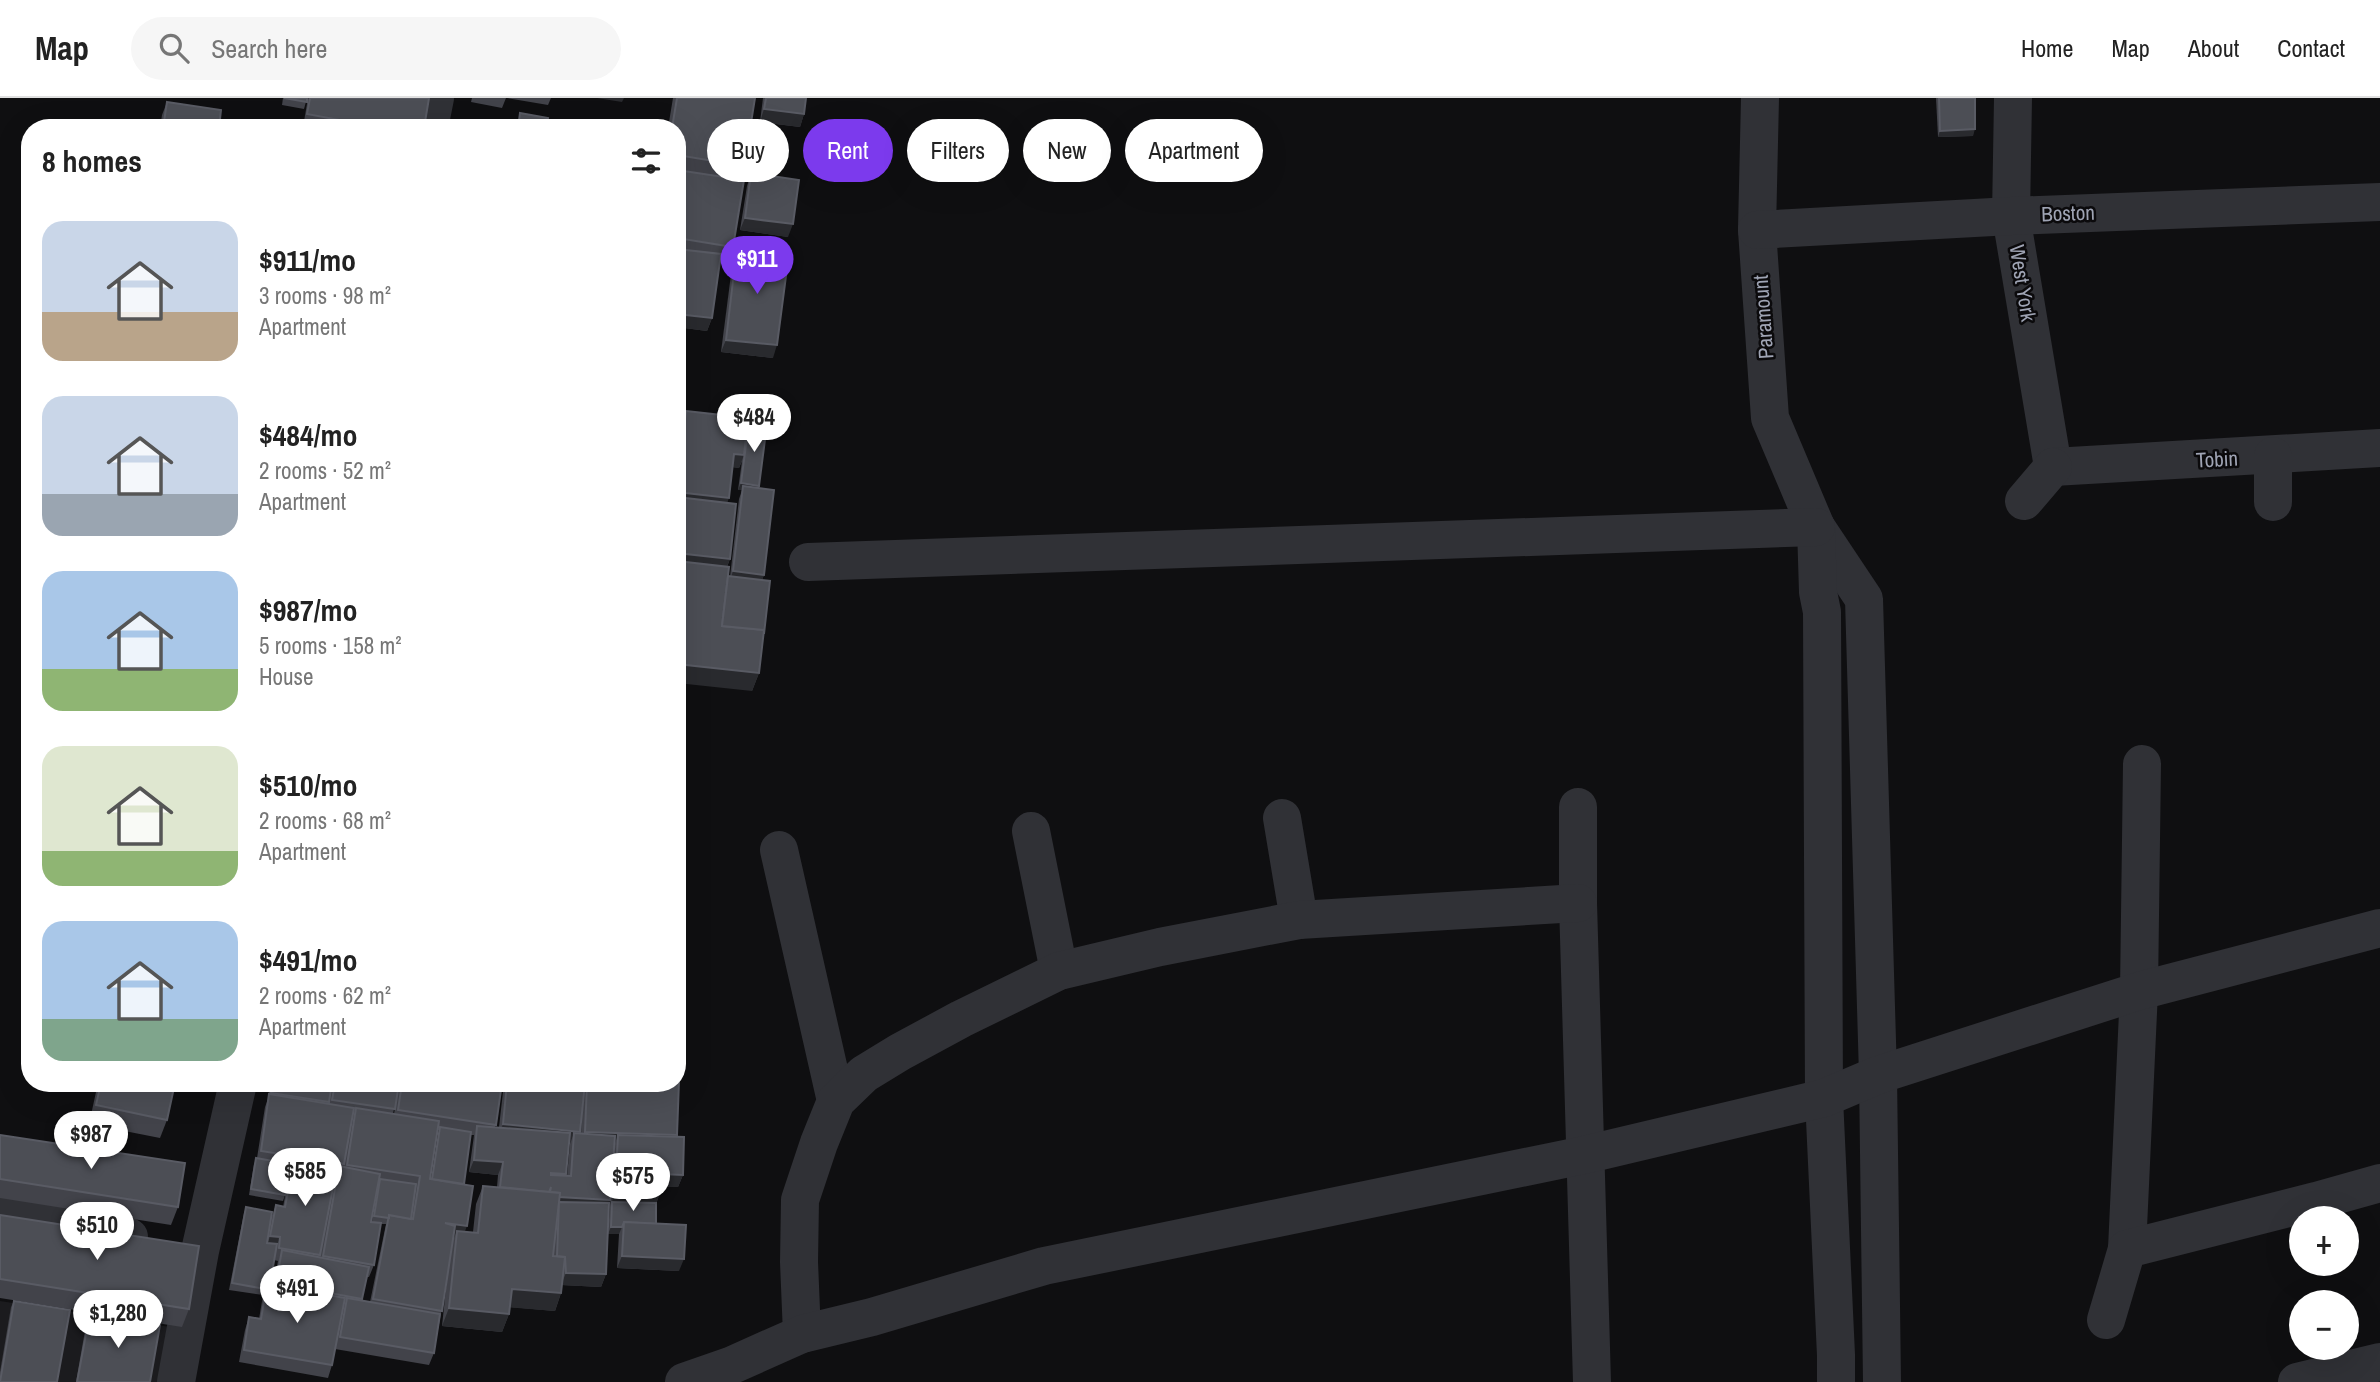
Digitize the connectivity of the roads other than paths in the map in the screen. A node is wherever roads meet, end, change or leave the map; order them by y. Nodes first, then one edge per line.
1 (435, 98) edge
2 (1760, 98) edge
3 (2013, 98) edge
4 (431, 119) edge
5 (2380, 202) edge
6 (2011, 216) junction
7 (1757, 230) junction
8 (2380, 448) edge
9 (2273, 456) junction
10 (2053, 467) junction
11 (2024, 500) dead end
12 (2273, 502) dead end
13 (1816, 527) junction
14 (808, 562) dead end
15 (2142, 764) dead end
16 (1578, 807) dead end
17 (1282, 818) dead end
18 (1031, 831) dead end
19 (779, 850) dead end
20 (1578, 903) junction
21 (1298, 920) junction
22 (2380, 928) edge
23 (1059, 971) junction
24 (2139, 991) junction
25 (1878, 1075) junction
26 (235, 1092) edge
27 (1824, 1098) junction
28 (836, 1101) junction
29 (1584, 1155) junction
30 (2380, 1183) edge
31 (0, 1212) edge
32 (2127, 1249) junction
33 (200, 1251) junction
34 (2106, 1320) dead end
35 (802, 1334) junction
36 (2380, 1362) edge
37 (176, 1382) edge
38 (684, 1382) edge
39 (1592, 1382) edge
40 (1836, 1382) edge
41 (1882, 1382) edge
42 (2297, 1382) edge

1 - 4 street
2 - 7 street, Paramount
3 - 6 street, West York
5 - 6 street, Boston
6 - 7 street, Boston
6 - 10 street, West York
7 - 13 street, Paramount
8 - 9 street, Tobin
9 - 10 street, Tobin
9 - 12 street
10 - 11 street
13 - 14 street
13 - 25 street
13 - 27 street
15 - 24 street
16 - 20 street
17 - 21 street
18 - 23 street
19 - 28 street
20 - 21 street
20 - 29 street
21 - 23 street
22 - 24 street
23 - 28 street
24 - 25 street
24 - 32 street
25 - 27 street
25 - 41 street
26 - 33 street
27 - 29 street
27 - 40 street
28 - 35 street
29 - 35 street
29 - 39 street
30 - 32 street
31 - 33 street
32 - 34 street
33 - 37 street
35 - 38 street
36 - 42 street

